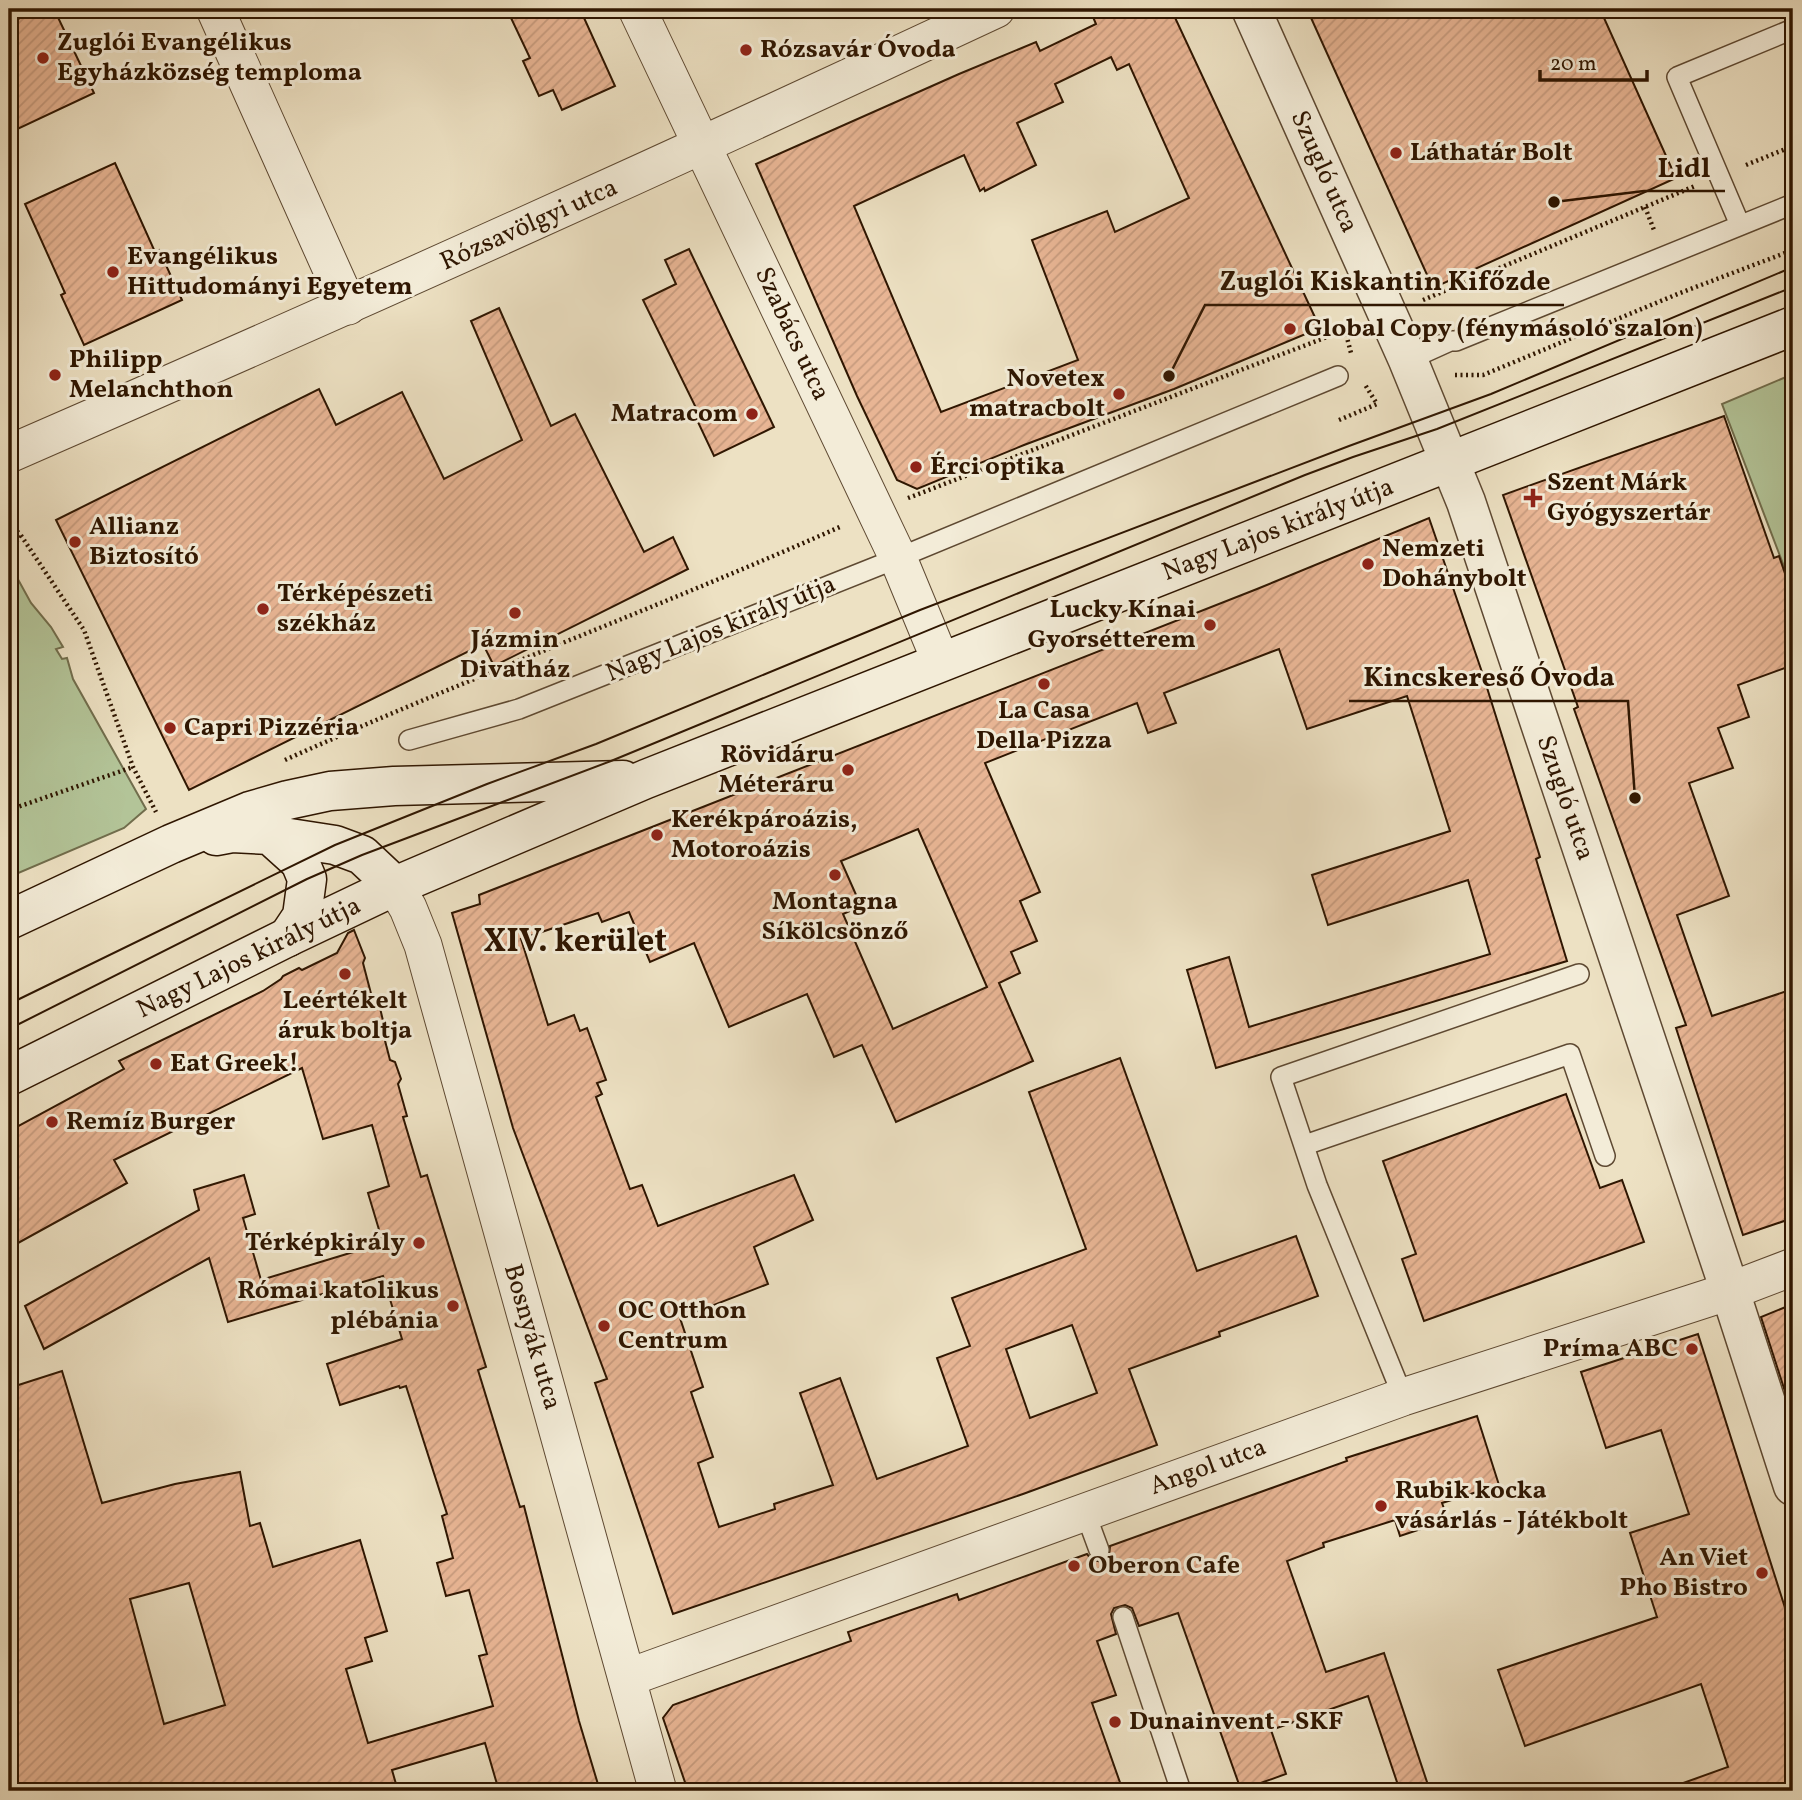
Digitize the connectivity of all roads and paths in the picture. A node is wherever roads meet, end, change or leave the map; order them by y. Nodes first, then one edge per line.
1 (215, 9) edge
2 (637, 9) edge
3 (996, 9) edge
4 (1251, 9) edge
5 (1793, 29) edge
6 (703, 146) junction
7 (1793, 146) edge
8 (1719, 177) junction
9 (1793, 204) edge
10 (1740, 225) junction
11 (1793, 250) edge
12 (1677, 285) dead end
13 (1680, 293) junction
14 (1422, 300) dead end
15 (348, 306) junction
16 (1793, 326) edge
17 (1408, 360) junction
18 (1452, 375) dead end
19 (1338, 376) dead end
20 (1377, 404) dead end
21 (1339, 420) dead end
22 (9, 454) edge
23 (1451, 463) junction
24 (9, 524) edge
25 (20, 534) junction
26 (9, 557) edge
27 (898, 558) junction
28 (941, 662) junction
29 (409, 740) dead end
30 (133, 767) junction
31 (646, 779) junction
32 (9, 810) edge
33 (270, 835) junction
34 (171, 844) junction
35 (395, 886) junction
36 (9, 920) edge
37 (288, 937) junction
38 (1579, 974) dead end
39 (9, 1076) edge
40 (1305, 1145) junction
41 (1605, 1156) dead end
42 (1793, 1267) edge
43 (1730, 1291) junction
44 (1403, 1397) junction
45 (1793, 1486) edge
46 (1085, 1512) junction
47 (1099, 1550) dead end
48 (1123, 1617) dead end
49 (627, 1678) junction
50 (658, 1791) edge
51 (1181, 1791) edge

1 - 15 street
2 - 6 street, Szabács utca
3 - 6 street, Rózsavölgyi utca
4 - 17 main road, Szugló utca
5 - 8 lane
6 - 15 street, Rózsavölgyi utca
6 - 27 street, Szabács utca
7 - 8 path
8 - 10 lane
8 - 14 path
9 - 10 lane
10 - 17 lane
11 - 13 path
12 - 13 path
13 - 18 path
15 - 22 street, Rózsavölgyi utca
16 - 23 main road, Nagy Lajos király útja
17 - 23 main road, Szugló utca
19 - 27 lane, Nagy Lajos király útja
20 - 21 path
23 - 28 main road, Nagy Lajos király útja
23 - 43 main road, Szugló utca
24 - 25 path
25 - 26 path
25 - 30 path
27 - 28 street, Szabács utca
27 - 29 lane, Nagy Lajos király útja
28 - 31 main road, Nagy Lajos király útja
30 - 32 path
30 - 34 path
31 - 34 main road, Nagy Lajos király útja
31 - 35 main road, Nagy Lajos király útja
33 - 34 main road
33 - 35 main road
33 - 37 main road
34 - 36 main road, Nagy Lajos király útja
35 - 37 main road, Nagy Lajos király útja
35 - 49 street, Bosnyák utca
37 - 39 main road, Nagy Lajos király útja
38 - 40 lane
40 - 41 lane
40 - 44 lane
42 - 43 street, Angol utca
43 - 44 street, Angol utca
43 - 45 main road, Szugló utca
44 - 46 street, Angol utca
46 - 47 lane
46 - 49 street, Angol utca
48 - 51 lane
49 - 50 street, Bosnyák utca

